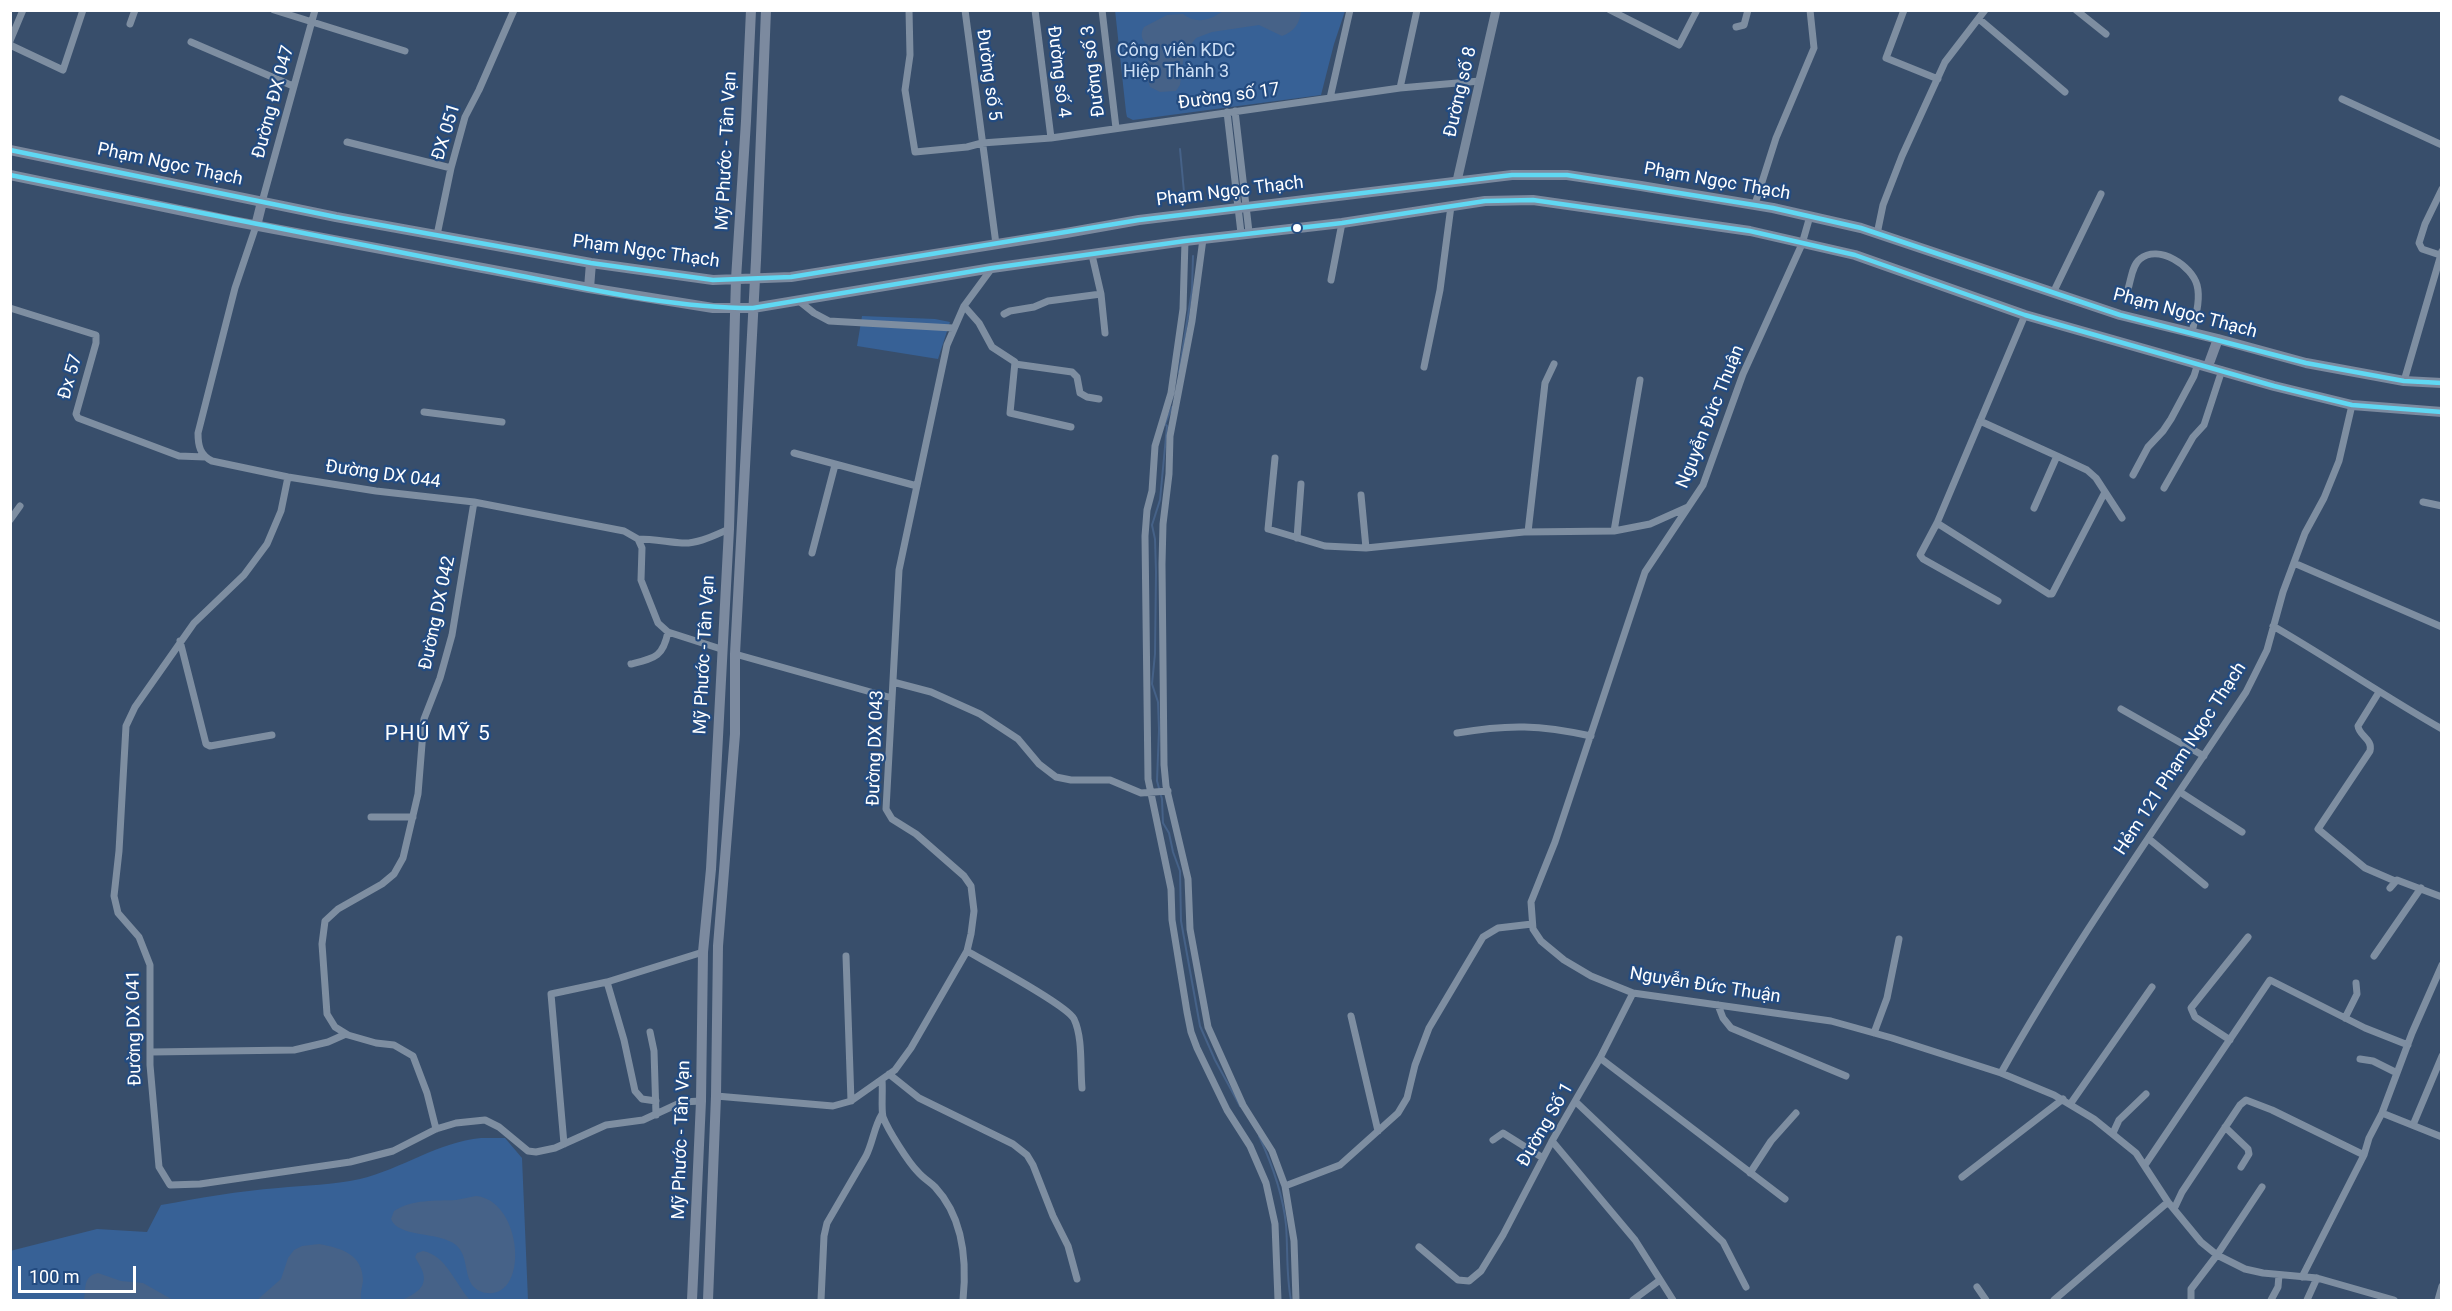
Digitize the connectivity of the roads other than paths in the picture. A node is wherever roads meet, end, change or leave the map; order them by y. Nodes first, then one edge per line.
1 (23, 10) edge
2 (83, 10) edge
3 (135, 10) edge
4 (274, 10) edge
5 (315, 10) edge
6 (514, 10) edge
7 (751, 10) edge
8 (766, 10) edge
9 (909, 10) edge
10 (965, 10) edge
11 (1035, 10) edge
12 (1102, 10) edge
13 (1350, 10) edge
14 (1417, 10) edge
15 (1496, 10) edge
16 (1610, 10) edge
17 (1697, 10) edge
18 (1748, 10) edge
19 (1904, 10) edge
20 (1985, 10) edge
21 (2076, 10) edge
22 (1808, 11) edge
23 (1979, 19) junction
24 (311, 23) junction
25 (130, 24) dead end
26 (1736, 27) dead end
27 (2106, 34) dead end
28 (191, 42) dead end
29 (10, 43) edge
30 (405, 51) dead end
31 (1938, 79) junction
32 (1480, 81) junction
33 (293, 86) junction
34 (1400, 88) junction
35 (2065, 92) dead end
36 (1330, 98) junction
37 (2342, 99) dead end
38 (1231, 112) junction
39 (1116, 128) junction
40 (1051, 138) junction
41 (347, 142) dead end
42 (982, 143) junction
43 (2442, 145) edge
44 (10, 150) edge
45 (451, 168) junction
46 (10, 175) edge
47 (1457, 181) junction
48 (2442, 189) edge
49 (2101, 194) dead end
50 (262, 202) junction
51 (1755, 204) junction
52 (1450, 206) junction
53 (1243, 207) junction
54 (1810, 216) junction
55 (1342, 223) junction
56 (256, 226) junction
57 (1245, 233) junction
58 (1877, 234) junction
59 (437, 235) junction
60 (1203, 239) junction
61 (1185, 241) junction
62 (996, 244) junction
63 (1802, 244) junction
64 (2441, 253) edge
65 (1092, 255) junction
66 (591, 263) junction
67 (992, 268) junction
68 (736, 279) junction
69 (755, 280) junction
70 (1331, 280) dead end
71 (589, 288) junction
72 (2128, 289) dead end
73 (2053, 293) junction
74 (1101, 294) junction
75 (799, 301) junction
76 (963, 306) junction
77 (10, 308) edge
78 (753, 308) junction
79 (736, 309) junction
80 (1004, 314) dead end
81 (2025, 315) junction
82 (953, 328) junction
83 (2192, 332) junction
84 (1105, 333) dead end
85 (2218, 339) junction
86 (1015, 364) junction
87 (1554, 364) dead end
88 (2203, 365) junction
89 (1425, 368) dead end
90 (2222, 370) junction
91 (1640, 380) dead end
92 (2404, 381) junction
93 (2442, 383) edge
94 (1099, 399) dead end
95 (2352, 405) junction
96 (424, 412) dead end
97 (2442, 412) edge
98 (1980, 421) junction
99 (502, 422) dead end
100 (1071, 427) dead end
101 (795, 453) dead end
102 (2057, 456) junction
103 (205, 457) junction
104 (1275, 458) dead end
105 (835, 465) junction
106 (2133, 475) dead end
107 (288, 477) junction
108 (1301, 484) dead end
109 (917, 486) junction
110 (2164, 488) dead end
111 (2105, 492) junction
112 (1361, 495) dead end
113 (474, 502) junction
114 (2423, 502) dead end
115 (20, 506) dead end
116 (1690, 506) junction
117 (2442, 506) edge
118 (2034, 508) dead end
119 (2122, 518) dead end
120 (10, 520) edge
121 (1937, 523) junction
122 (729, 529) junction
123 (1614, 531) junction
124 (1527, 532) junction
125 (1297, 538) junction
126 (638, 539) junction
127 (1366, 548) junction
128 (812, 553) dead end
129 (2294, 563) junction
130 (1998, 601) dead end
131 (2273, 626) junction
132 (2442, 627) edge
133 (668, 632) junction
134 (180, 640) junction
135 (721, 649) junction
136 (735, 654) junction
137 (632, 664) dead end
138 (893, 682) junction
139 (2379, 692) junction
140 (892, 698) junction
141 (2121, 709) dead end
142 (2442, 729) edge
143 (1457, 733) dead end
144 (272, 735) dead end
145 (1591, 736) junction
146 (2204, 756) junction
147 (1167, 790) junction
148 (2180, 792) junction
149 (1151, 793) junction
150 (371, 817) dead end
151 (413, 818) junction
152 (2242, 832) dead end
153 (2149, 839) junction
154 (2205, 885) dead end
155 (2421, 888) junction
156 (2442, 897) edge
157 (1532, 924) junction
158 (2248, 937) dead end
159 (1899, 939) dead end
160 (967, 951) junction
161 (703, 952) junction
162 (846, 956) dead end
163 (2374, 956) dead end
164 (2441, 967) edge
165 (607, 982) junction
166 (2356, 983) dead end
167 (2151, 987) dead end
168 (1633, 993) junction
169 (1718, 1005) junction
170 (1350, 1016) dead end
171 (2345, 1018) junction
172 (650, 1032) dead end
173 (1874, 1033) junction
174 (346, 1034) junction
175 (2230, 1040) junction
176 (2408, 1045) junction
177 (151, 1052) junction
178 (2442, 1056) edge
179 (1600, 1058) junction
180 (2360, 1059) dead end
181 (2001, 1073) junction
182 (2397, 1073) junction
183 (889, 1074) junction
184 (1846, 1076) dead end
185 (882, 1080) junction
186 (1082, 1088) dead end
187 (2145, 1094) dead end
188 (716, 1096) junction
189 (2062, 1099) junction
190 (656, 1101) junction
191 (701, 1101) junction
192 (851, 1101) junction
193 (1576, 1102) junction
194 (2072, 1103) junction
195 (1796, 1113) dead end
196 (2382, 1113) junction
197 (882, 1114) junction
198 (656, 1115) junction
199 (2413, 1125) junction
200 (2225, 1127) junction
201 (436, 1129) junction
202 (1378, 1131) junction
203 (2113, 1133) junction
204 (2442, 1137) edge
205 (1493, 1140) dead end
206 (1552, 1141) junction
207 (564, 1144) junction
208 (2364, 1155) junction
209 (1543, 1158) junction
210 (2145, 1165) junction
211 (2241, 1167) dead end
212 (1750, 1173) junction
213 (1962, 1177) dead end
214 (1285, 1186) junction
215 (2262, 1187) dead end
216 (1785, 1199) dead end
217 (2168, 1202) junction
218 (2174, 1209) junction
219 (1419, 1246) dead end
220 (2217, 1255) junction
221 (2279, 1275) junction
222 (2302, 1277) junction
223 (2317, 1278) junction
224 (1077, 1279) dead end
225 (1660, 1280) junction
226 (2442, 1286) edge
227 (1746, 1287) dead end
228 (1977, 1287) dead end
229 (692, 1300) edge
230 (708, 1300) edge
231 (821, 1300) edge
232 (963, 1300) edge
233 (1278, 1300) edge
234 (1296, 1300) edge
235 (1633, 1300) edge
236 (1673, 1300) edge
237 (1986, 1300) edge
238 (2054, 1300) edge
239 (2191, 1300) edge
240 (2271, 1300) edge
241 (2307, 1300) edge
242 (2394, 1300) edge
243 (2438, 1300) edge

1 - 29 street
2 - 29 street
3 - 25 street
4 - 24 street
5 - 24 street, Đường ĐX 047
6 - 45 street, ĐX 051
7 - 68 main road, Mỹ Phước - Tân Vạn
8 - 69 main road, Mỹ Phước - Tân Vạn
9 - 42 street, Đường số 17
10 - 42 street, Đường số 5
11 - 40 street, Đường số 4
12 - 39 street, Đường số 3
13 - 36 street
14 - 34 street
15 - 32 street, Đường số 8
16 - 17 street
18 - 26 street
19 - 31 street
20 - 23 street
21 - 27 street
22 - 51 street
23 - 31 street
23 - 35 street
24 - 30 street
24 - 33 street, Đường ĐX 047
28 - 33 street
31 - 58 street
32 - 34 street, Đường số 17
32 - 47 street, Đường số 8
33 - 50 street, Đường ĐX 047
34 - 36 street, Đường số 17
36 - 38 street, Đường số 17
37 - 43 street
38 - 39 street, Đường số 17
38 - 53 street
39 - 40 street, Đường số 17
40 - 42 street, Đường số 17
41 - 45 street
42 - 62 street, Đường số 5
44 - 50 main road, Phạm Ngọc Thạch
45 - 59 street, ĐX 051
46 - 56 main road
47 - 51 main road, Phạm Ngọc Thạch
47 - 53 main road, Phạm Ngọc Thạch
48 - 64 street
49 - 73 street
50 - 56 main road
50 - 59 main road, Phạm Ngọc Thạch
51 - 54 main road, Phạm Ngọc Thạch
52 - 55 main road
52 - 63 main road
52 - 89 street
53 - 57 street
53 - 62 main road, Phạm Ngọc Thạch
54 - 58 main road, Phạm Ngọc Thạch
54 - 63 street, Nguyễn Đức Thuận
55 - 57 main road
55 - 70 street
56 - 71 main road
56 - 103 street
57 - 60 main road
58 - 73 main road, Phạm Ngọc Thạch
59 - 66 main road, Phạm Ngọc Thạch
60 - 61 main road
60 - 147 street
61 - 65 main road
61 - 149 street
62 - 69 main road, Phạm Ngọc Thạch
63 - 81 main road
63 - 116 street, Nguyễn Đức Thuận
64 - 92 street
65 - 67 main road
65 - 74 street
66 - 68 main road, Phạm Ngọc Thạch
66 - 71 main road
67 - 75 main road
67 - 76 street, Đường DX 043
68 - 69 main road, Phạm Ngọc Thạch
68 - 79 main road, Mỹ Phước - Tân Vạn
69 - 78 main road, Mỹ Phước - Tân Vạn
71 - 79 main road
72 - 83 street
73 - 83 main road, Phạm Ngọc Thạch
74 - 80 street
74 - 84 street
75 - 78 main road
75 - 82 street
76 - 82 street, Đường DX 043
76 - 86 street
77 - 103 street, Đx 57
78 - 79 main road
78 - 136 main road, Mỹ Phước - Tân Vạn
79 - 122 main road, Mỹ Phước - Tân Vạn
81 - 88 main road
81 - 98 street
82 - 109 street, Đường DX 043
83 - 85 main road, Phạm Ngọc Thạch
85 - 88 main road
85 - 92 main road, Phạm Ngọc Thạch
86 - 94 street
86 - 100 street
87 - 124 street
88 - 90 main road
88 - 106 street
90 - 95 main road
90 - 110 street
91 - 123 street
92 - 93 main road, Phạm Ngọc Thạch
95 - 97 main road
95 - 129 street, Hẻm 121 Phạm Ngọc Thạch
96 - 99 street
98 - 102 street
98 - 121 street
101 - 105 street
102 - 111 street
102 - 118 street
103 - 107 street, Đường DX 044
104 - 125 street
105 - 109 street
105 - 128 street
107 - 113 street, Đường DX 044
107 - 134 street, Đường DX 041
108 - 125 street
109 - 138 street, Đường DX 043
111 - 119 street
111 - 121 street
112 - 127 street
113 - 126 street, Đường DX 044
113 - 151 street, Đường DX 042
114 - 117 street
115 - 120 street
116 - 123 street
116 - 145 street, Nguyễn Đức Thuận
121 - 130 street
122 - 126 street, Đường DX 044
122 - 135 main road, Mỹ Phước - Tân Vạn
123 - 124 street
124 - 127 street
125 - 127 street
126 - 133 street
129 - 131 street, Hẻm 121 Phạm Ngọc Thạch
129 - 132 street
131 - 139 street
131 - 146 street, Hẻm 121 Phạm Ngọc Thạch
133 - 135 street
133 - 137 street
134 - 144 street
134 - 177 street, Đường DX 041
135 - 161 main road, Mỹ Phước - Tân Vạn
136 - 140 street
136 - 188 main road, Mỹ Phước - Tân Vạn
138 - 140 street, Đường DX 043
138 - 149 street
139 - 142 street
139 - 155 street
140 - 160 street, Đường DX 043
141 - 146 street
143 - 145 street
145 - 157 street, Nguyễn Đức Thuận
146 - 148 street, Hẻm 121 Phạm Ngọc Thạch
147 - 149 street
147 - 214 street
148 - 152 street
148 - 153 street, Hẻm 121 Phạm Ngọc Thạch
149 - 233 street
150 - 151 street
151 - 174 street, Đường DX 042
153 - 154 street
153 - 181 street, Hẻm 121 Phạm Ngọc Thạch
155 - 156 street
155 - 163 street
157 - 168 street, Nguyễn Đức Thuận
157 - 202 street
158 - 175 street
159 - 173 street
160 - 183 street, Đường DX 043
160 - 186 street
161 - 165 street
161 - 191 main road, Mỹ Phước - Tân Vạn
162 - 192 street
164 - 176 street
165 - 190 street
165 - 207 street
166 - 171 street
167 - 194 street
168 - 169 street, Nguyễn Đức Thuận
168 - 179 street, Đường Số 1
169 - 173 street, Nguyễn Đức Thuận
169 - 184 street
170 - 202 street
171 - 175 street
171 - 176 street
172 - 190 street
173 - 181 street, Nguyễn Đức Thuận
174 - 177 street
174 - 201 street
175 - 210 street
176 - 182 street
177 - 201 street, Đường DX 041
178 - 199 street
179 - 193 street, Đường Số 1
179 - 212 street
180 - 182 street
181 - 189 street, Nguyễn Đức Thuận
182 - 196 street
183 - 185 street, Đường DX 043
183 - 224 street
185 - 192 street, Đường DX 043
185 - 197 street
187 - 203 street
188 - 192 street, Đường DX 043
188 - 230 main road, Mỹ Phước - Tân Vạn
189 - 194 street, Nguyễn Đức Thuận
189 - 213 street
190 - 198 street
191 - 198 street
191 - 229 main road, Mỹ Phước - Tân Vạn
193 - 206 street, Đường Số 1
193 - 227 street
194 - 203 street, Nguyễn Đức Thuận
195 - 212 street
196 - 199 street
196 - 208 street
197 - 231 street
197 - 232 street
198 - 207 street
199 - 204 street
200 - 208 street
200 - 211 street
200 - 218 street
201 - 207 street
202 - 214 street
203 - 210 street, Nguyễn Đức Thuận
205 - 209 street
206 - 209 street, Đường Số 1
206 - 225 street
208 - 222 street
209 - 219 street, Đường Số 1
210 - 217 street, Nguyễn Đức Thuận
212 - 216 street
214 - 234 street
215 - 220 street
217 - 218 street, Nguyễn Đức Thuận
217 - 238 street
218 - 220 street, Nguyễn Đức Thuận
220 - 221 street, Nguyễn Đức Thuận
220 - 239 street
221 - 222 street, Nguyễn Đức Thuận
221 - 240 street
222 - 223 street, Nguyễn Đức Thuận
223 - 241 street
223 - 242 street, Nguyễn Đức Thuận
225 - 235 street
225 - 236 street
226 - 243 street
228 - 237 street

